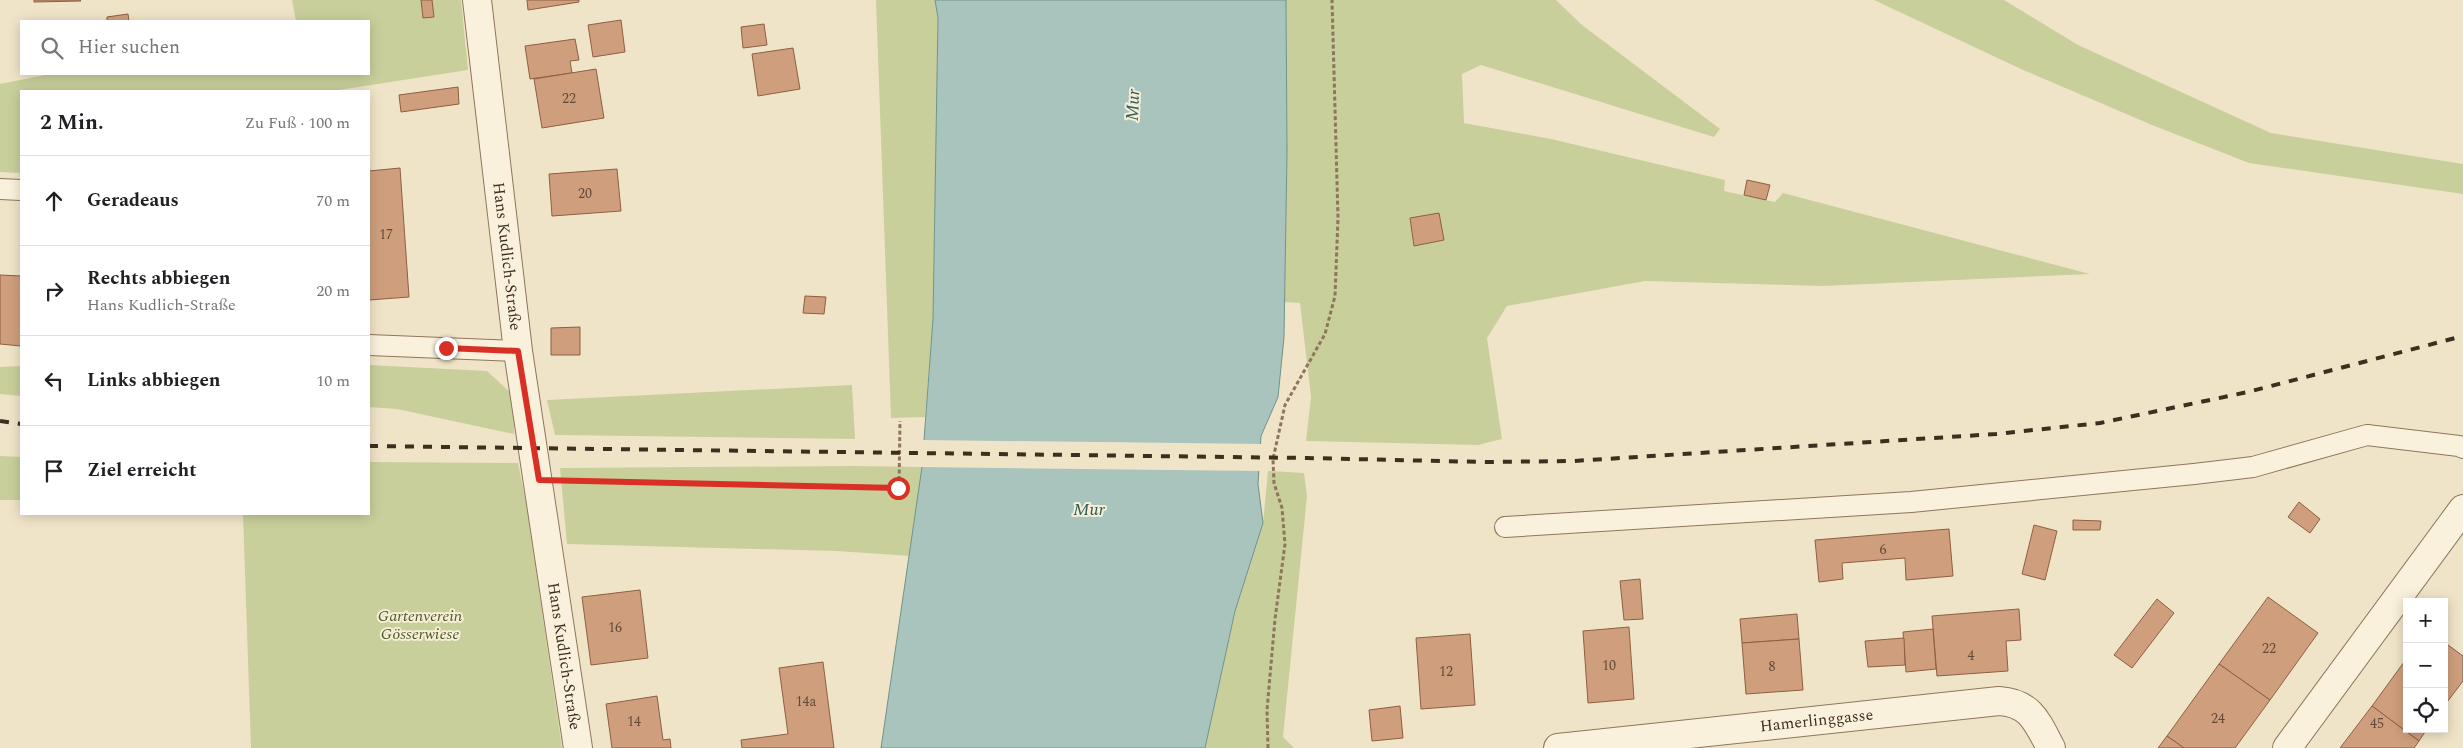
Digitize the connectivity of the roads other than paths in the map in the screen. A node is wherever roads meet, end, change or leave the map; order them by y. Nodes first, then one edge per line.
1 (478, 0) edge
2 (0, 189) edge
3 (20, 190) edge
4 (370, 344) edge
5 (518, 351) junction
6 (2463, 448) edge
7 (2463, 509) edge
8 (1504, 528) dead end
9 (578, 748) edge
10 (1558, 748) edge
11 (2051, 748) edge
12 (2287, 748) edge

1 - 5 street, Hans Kudlich-Straße
2 - 3 lane
4 - 5 lane
5 - 9 street, Hans Kudlich-Straße
6 - 8 lane
7 - 12 street
10 - 11 street, Hamerlinggasse

